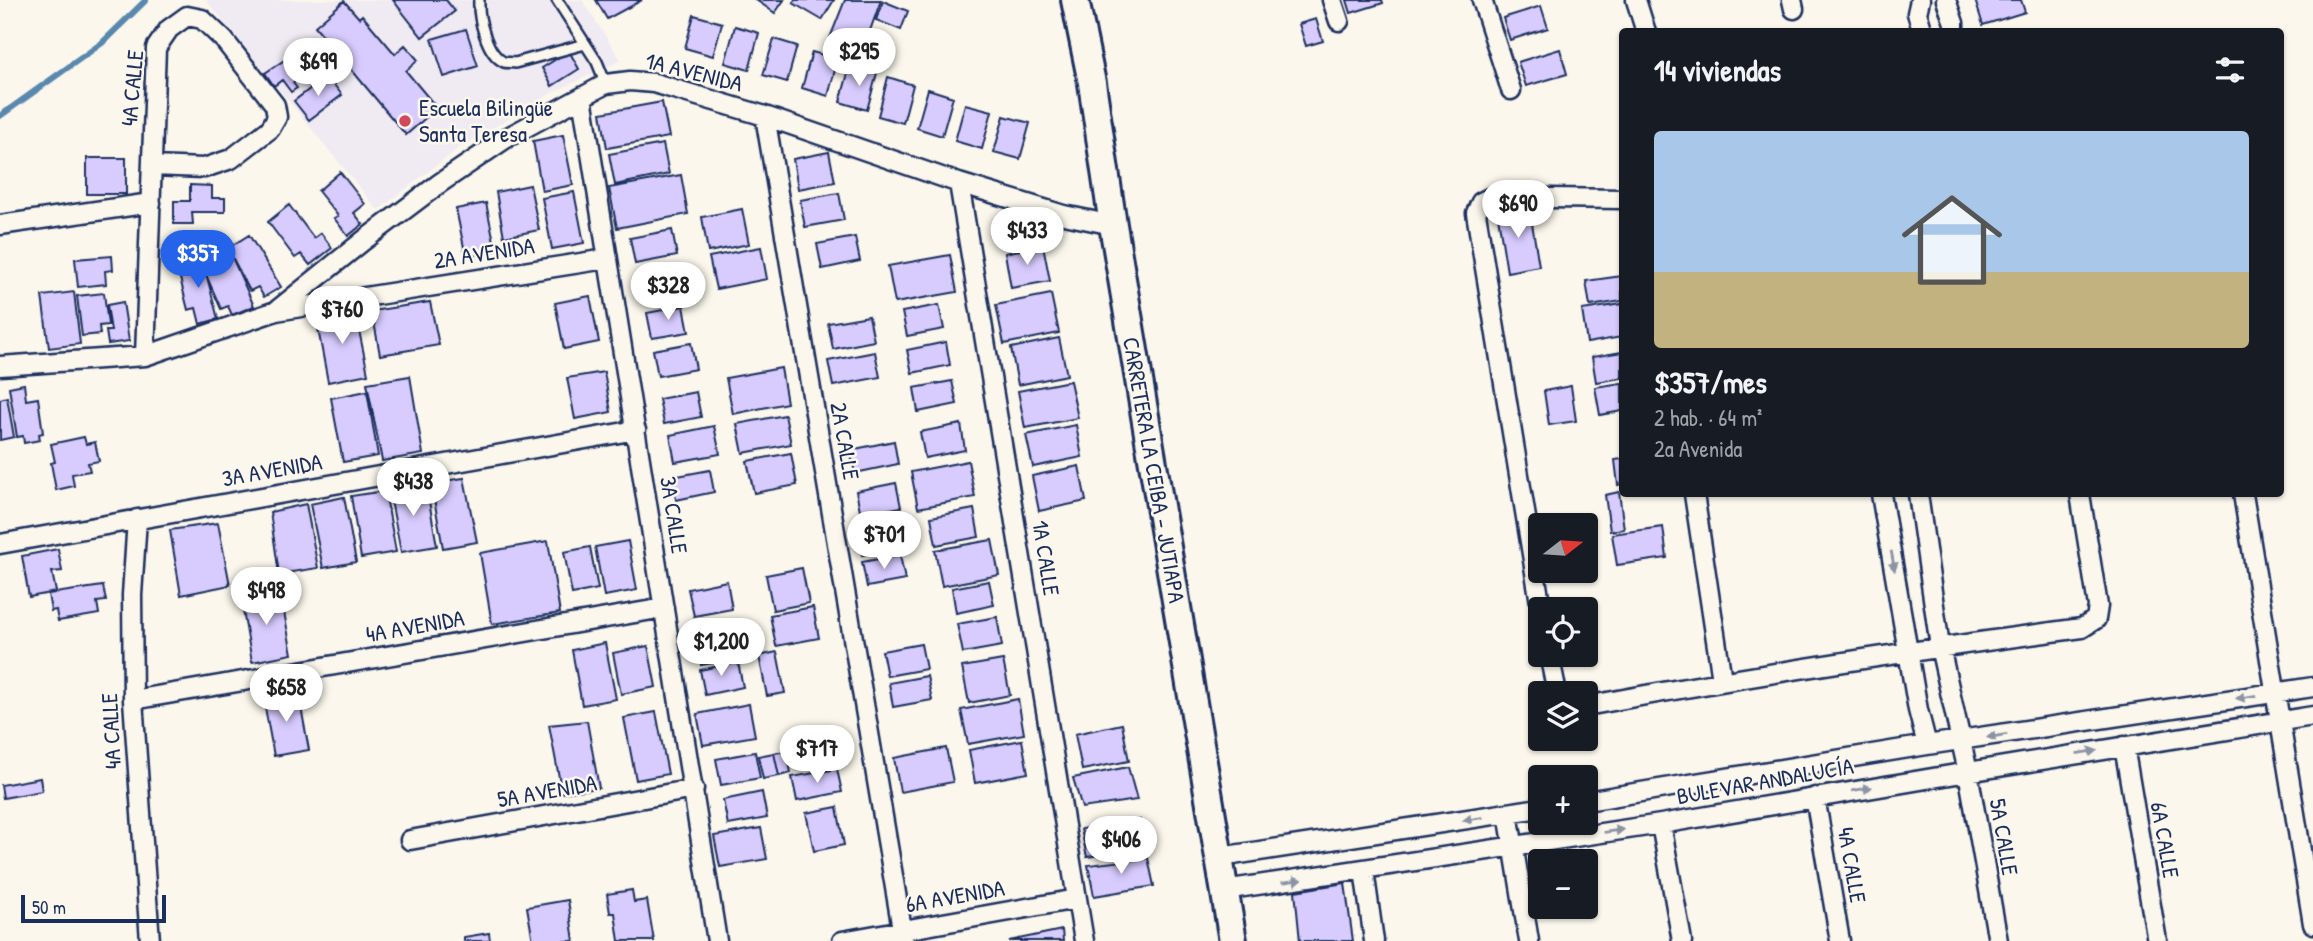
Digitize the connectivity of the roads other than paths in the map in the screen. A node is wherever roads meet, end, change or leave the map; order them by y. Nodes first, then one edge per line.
1 (480, 0) edge
2 (557, 0) edge
3 (1075, 0) edge
4 (1332, 0) edge
5 (1482, 0) edge
6 (1636, 0) edge
7 (1920, 0) edge
8 (1946, 0) edge
9 (1339, 21) dead end
10 (1645, 28) edge
11 (1922, 28) edge
12 (1954, 28) edge
13 (585, 44) junction
14 (606, 84) junction
15 (1511, 90) dead end
16 (582, 97) junction
17 (765, 116) junction
18 (152, 166) junction
19 (959, 183) junction
20 (1619, 199) edge
21 (151, 203) junction
22 (0, 225) edge
23 (1113, 225) junction
24 (606, 258) junction
25 (276, 311) junction
26 (145, 356) junction
27 (0, 366) edge
28 (636, 430) junction
29 (1694, 497) edge
30 (1882, 497) edge
31 (1918, 497) edge
32 (2080, 497) edge
33 (2243, 497) edge
34 (137, 519) junction
35 (0, 544) edge
36 (1539, 597) edge
37 (664, 608) junction
38 (1940, 647) junction
39 (1909, 652) junction
40 (1722, 680) junction
41 (2313, 687) edge
42 (2276, 693) junction
43 (133, 700) junction
44 (1598, 704) edge
45 (2313, 716) edge
46 (2281, 722) junction
47 (1962, 741) junction
48 (1927, 746) junction
49 (2124, 746) junction
50 (1968, 772) junction
51 (694, 789) junction
52 (1815, 797) junction
53 (1598, 798) edge
54 (1528, 810) edge
55 (1508, 813) junction
56 (1661, 824) junction
57 (410, 840) dead end
58 (1513, 846) junction
59 (1220, 857) junction
60 (1364, 870) junction
61 (1224, 890) junction
62 (1077, 899) junction
63 (2313, 924) edge
64 (903, 936) edge
65 (150, 941) edge
66 (717, 941) edge
67 (842, 941) edge
68 (1084, 941) edge
69 (1233, 941) edge
70 (1374, 941) edge
71 (1529, 941) edge
72 (1682, 941) edge
73 (1840, 941) edge
74 (1998, 941) edge
75 (2157, 941) edge

1 - 13 lane
2 - 13 lane
3 - 23 main road, CARRETERA LA CEIBA - JUTIAPA
4 - 9 street
5 - 15 street
6 - 10 street
7 - 11 street
8 - 12 street
13 - 14 lane
14 - 16 street, 1A AVENIDA
14 - 17 street, 1A AVENIDA
16 - 24 street, 3A CALLE
16 - 25 street, 1A AVENIDA
17 - 19 street, 1A AVENIDA
17 - 64 street, 2A CALLE
18 - 18 street, 4A CALLE
18 - 21 street, 4A CALLE
19 - 23 street, 1A AVENIDA
19 - 62 street, 1A CALLE
20 - 36 street
21 - 22 street
21 - 26 street, 4A CALLE
23 - 59 main road, CARRETERA LA CEIBA - JUTIAPA
24 - 25 street, 2A AVENIDA
24 - 28 street, 3A CALLE
25 - 26 street, 2A AVENIDA
26 - 27 street, 2A AVENIDA
28 - 34 street, 3A AVENIDA
28 - 37 street, 3A CALLE
29 - 40 street
30 -> 39 street
31 - 38 street, 5A CALLE
32 - 38 street
33 - 42 street
34 - 35 street, 3A AVENIDA
34 - 43 street, 4A CALLE
37 - 43 street, 4A AVENIDA
37 - 51 street, 3A CALLE
38 - 39 street
38 - 47 street, 5A CALLE
39 - 40 street
39 - 48 street
40 - 44 street
41 - 42 street, BULEVAR ANDALUCÍA
42 - 46 street
42 -> 47 street, BULEVAR ANDALUCÍA
43 - 65 street, 4A CALLE
45 - 46 street, BULEVAR ANDALUCÍA
46 - 49 street, BULEVAR ANDALUCÍA
46 - 63 street
47 - 48 street, BULEVAR ANDALUCÍA
47 - 50 street, 5A CALLE
48 - 53 street, BULEVAR ANDALUCÍA
50 -> 49 street, BULEVAR ANDALUCÍA
49 - 75 street, 6A CALLE
52 -> 50 street, BULEVAR ANDALUCÍA
50 - 74 street, 5A CALLE
51 - 57 street, 5A AVENIDA
51 - 66 street, 3A CALLE
52 - 56 street, BULEVAR ANDALUCÍA
52 - 73 street, 4A CALLE
54 - 55 street
55 - 58 street
55 -> 59 street
58 -> 56 street, BULEVAR ANDALUCÍA
56 - 72 street
58 - 60 street, BULEVAR ANDALUCÍA
58 - 71 street
59 - 61 main road, CARRETERA LA CEIBA - JUTIAPA
61 -> 60 street, BULEVAR ANDALUCÍA
60 - 70 street
61 - 69 main road, CARRETERA LA CEIBA - JUTIAPA
62 - 64 street, 6A AVENIDA
62 - 68 street, 1A CALLE
64 - 67 street, 6A AVENIDA

